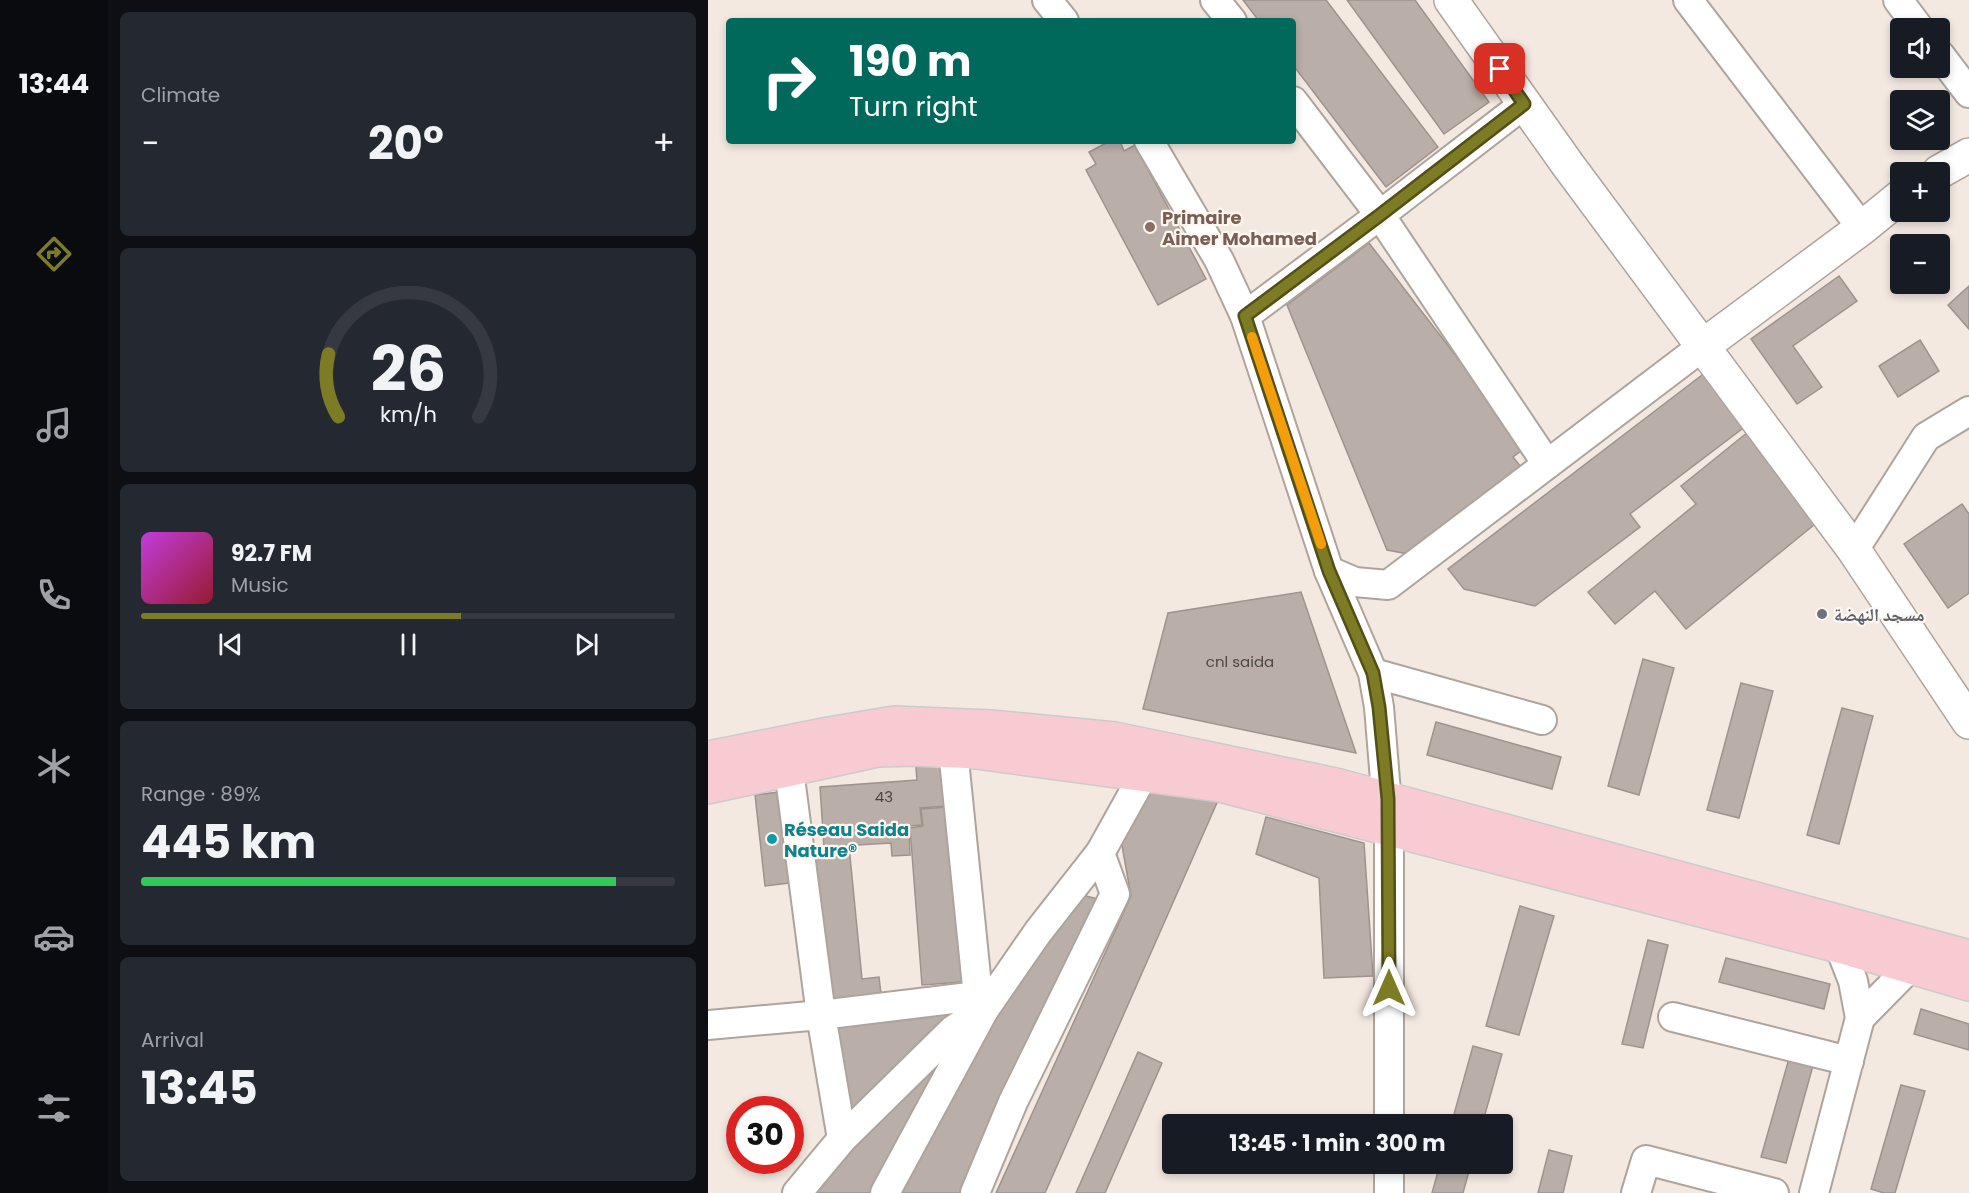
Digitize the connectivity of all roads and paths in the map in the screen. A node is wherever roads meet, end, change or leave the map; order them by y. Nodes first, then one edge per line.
1 (1047, 0) edge
2 (1215, 0) edge
3 (1450, 0) edge
4 (1688, 0) edge
5 (1898, 0) edge
6 (1062, 18) edge
7 (1230, 18) edge
8 (1912, 18) edge
9 (1950, 68) edge
10 (1969, 93) edge
11 (1524, 104) junction
12 (1296, 105) edge
13 (1151, 144) edge
14 (1969, 155) edge
15 (1950, 166) edge
16 (1890, 205) edge
17 (1380, 215) junction
18 (1862, 228) junction
19 (1245, 316) junction
20 (1703, 346) junction
21 (1969, 411) edge
22 (1547, 464) junction
23 (1854, 550) junction
24 (1329, 571) junction
25 (1373, 673) junction
26 (1542, 720) dead end
27 (1969, 722) edge
28 (949, 738) junction
29 (708, 758) edge
30 (1151, 762) junction
31 (789, 770) junction
32 (708, 787) edge
33 (1388, 814) junction
34 (1101, 853) junction
35 (1839, 934) junction
36 (1914, 955) junction
37 (1969, 957) edge
38 (1969, 984) edge
39 (981, 1003) junction
40 (821, 1015) junction
41 (1673, 1017) dead end
42 (1860, 1018) junction
43 (708, 1025) edge
44 (1849, 1061) junction
45 (1389, 1114) edge
46 (842, 1139) junction
47 (1389, 1174) edge
48 (797, 1193) edge
49 (885, 1193) edge
50 (975, 1193) edge
51 (1389, 1193) edge
52 (1636, 1193) edge
53 (1774, 1193) edge
54 (1814, 1193) edge

1 - 6 street
2 - 7 street
3 - 11 street
4 - 18 street
5 - 8 street
9 - 10 street
11 - 17 street
11 - 20 street
12 - 17 street
13 - 19 street
14 - 15 street
16 - 18 street
17 - 19 street
17 - 22 street
18 - 20 street
19 - 24 street
20 - 22 street
20 - 23 street
21 - 23 street
22 - 24 street
23 - 27 street
24 - 25 street
25 - 26 street
25 - 33 street
28 - 29 main road
28 - 30 main road
28 - 31 main road
28 - 39 street
30 - 33 main road
30 - 34 street
31 - 32 main road
31 - 40 street
33 - 35 main road
33 - 45 street
34 - 39 street
34 - 50 street
35 - 36 main road
35 - 42 street
36 - 37 main road
36 - 38 main road
36 - 42 street
39 - 40 street
39 - 46 street
39 - 49 street
40 - 43 street
40 - 46 street
41 - 44 street
42 - 44 street
44 - 54 street
46 - 48 street
47 - 51 street
52 - 53 street

